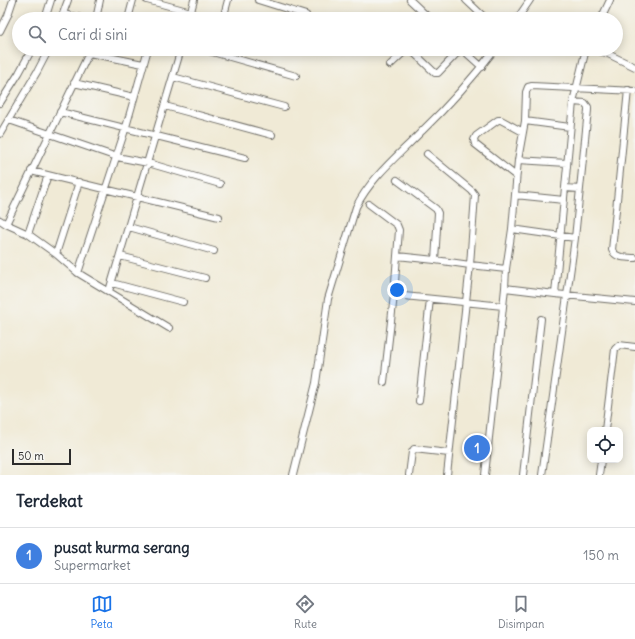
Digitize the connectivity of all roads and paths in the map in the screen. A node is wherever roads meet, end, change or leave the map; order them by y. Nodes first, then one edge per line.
1 (13, 0) edge
2 (51, 0) edge
3 (68, 0) edge
4 (100, 0) edge
5 (133, 0) edge
6 (147, 0) edge
7 (194, 0) edge
8 (228, 0) edge
9 (259, 0) edge
10 (410, 0) edge
11 (466, 0) edge
12 (530, 0) edge
13 (610, 0) edge
14 (47, 12) edge
15 (64, 12) edge
16 (97, 12) edge
17 (130, 12) edge
18 (191, 12) joint
19 (225, 12) edge
20 (297, 12) edge
21 (423, 12) edge
22 (479, 12) edge
23 (522, 12) edge
24 (604, 12) edge
25 (0, 31) edge
26 (28, 56) edge
27 (45, 56) edge
28 (88, 56) edge
29 (110, 56) edge
30 (146, 56) edge
31 (179, 56) edge
32 (230, 56) edge
33 (399, 56) edge
34 (417, 56) edge
35 (455, 56) edge
36 (470, 56) edge
37 (490, 56) edge
38 (584, 56) edge
39 (612, 56) edge
40 (143, 64) junction
41 (390, 65) dead end
42 (482, 67) junction
43 (635, 67) edge
44 (296, 76) dead end
45 (173, 77) junction
46 (74, 83) junction
47 (575, 89) junction
48 (632, 90) edge
49 (134, 97) junction
50 (573, 102) junction
51 (0, 103) edge
52 (165, 106) junction
53 (284, 107) dead end
54 (60, 112) junction
55 (9, 120) junction
56 (524, 121) junction
57 (126, 127) junction
58 (570, 127) junction
59 (523, 132) junction
60 (0, 134) edge
61 (49, 134) junction
62 (156, 135) junction
63 (272, 135) dead end
64 (427, 154) dead end
65 (117, 157) junction
66 (245, 158) dead end
67 (518, 160) junction
68 (148, 163) junction
69 (567, 163) junction
70 (32, 170) junction
71 (48, 175) junction
72 (516, 176) junction
73 (397, 180) dead end
74 (79, 182) junction
75 (220, 184) dead end
76 (565, 188) junction
77 (580, 188) junction
78 (515, 194) junction
79 (564, 200) junction
80 (369, 204) dead end
81 (219, 217) dead end
82 (0, 220) edge
83 (6, 224) junction
84 (128, 227) junction
85 (512, 229) junction
86 (28, 234) junction
87 (561, 236) junction
88 (575, 238) junction
89 (214, 251) dead end
90 (56, 254) junction
91 (120, 256) junction
92 (397, 256) junction
93 (635, 258) edge
94 (435, 260) junction
95 (470, 265) junction
96 (506, 269) junction
97 (78, 273) junction
98 (205, 278) dead end
99 (112, 283) junction
100 (505, 288) junction
101 (109, 291) junction
102 (555, 294) junction
103 (394, 295) junction
104 (566, 296) junction
105 (430, 299) junction
106 (183, 302) dead end
107 (466, 302) junction
108 (635, 302) edge
109 (503, 306) junction
110 (541, 320) dead end
111 (169, 328) dead end
112 (635, 347) edge
113 (384, 382) dead end
114 (419, 401) dead end
115 (605, 427) edge
116 (449, 453) junction
117 (601, 463) edge
118 (293, 475) edge
119 (409, 475) edge
120 (447, 475) edge
121 (485, 475) edge
122 (523, 475) edge
123 (542, 475) edge
124 (600, 475) edge

1 - 25 street
2 - 14 street
3 - 15 street
4 - 16 street
5 - 17 street
6 - 18 street
7 - 18 street
8 - 19 street
9 - 20 street
10 - 21 street
11 - 22 street
12 - 23 street
13 - 24 street
26 - 51 street
27 - 55 street
28 - 46 street
29 - 40 street
30 - 40 street
31 - 45 street
32 - 44 street
33 - 41 street
34 - 35 street
36 - 42 street
37 - 42 street
38 - 47 street
39 - 43 street
40 - 49 street
42 - 118 street
45 - 52 street
45 - 53 street
46 - 49 street
46 - 54 street
47 - 48 street
47 - 50 street
47 - 56 street
48 - 93 street
49 - 57 street
50 - 58 street
50 - 77 street
52 - 62 street
52 - 63 street
54 - 57 street
54 - 61 street
55 - 60 street
55 - 61 street
56 - 58 street
56 - 59 street
57 - 62 street
57 - 65 street
58 - 69 street
59 - 67 street
59 - 72 street
61 - 65 street
61 - 70 street
62 - 66 street
62 - 68 street
64 - 95 street
65 - 68 street
65 - 97 street
67 - 69 street
67 - 72 street
68 - 75 street
68 - 84 street
69 - 76 street
70 - 71 street
70 - 83 street
71 - 74 street
71 - 86 street
72 - 78 street
73 - 94 street
74 - 81 street
74 - 90 street
76 - 77 street
76 - 79 street
77 - 88 street
78 - 79 street
78 - 85 street
79 - 87 street
80 - 92 street
82 - 83 street
83 - 86 street
84 - 89 street
84 - 91 street
85 - 87 street
85 - 96 street
86 - 90 street
87 - 88 street
87 - 102 street
88 - 104 street
90 - 97 street
91 - 98 street
91 - 99 street
92 - 94 street
92 - 103 street
94 - 95 street
95 - 96 street
95 - 107 street
96 - 100 street
97 - 101 street
99 - 101 street
99 - 106 street
100 - 102 street
100 - 109 street
101 - 111 street
102 - 104 street
103 - 105 street
103 - 113 street
104 - 108 street
104 - 123 street
105 - 107 street
105 - 114 street
107 - 109 street
107 - 116 street
109 - 121 street
110 - 122 street
112 - 115 street
116 - 119 street
116 - 120 street
117 - 124 street

